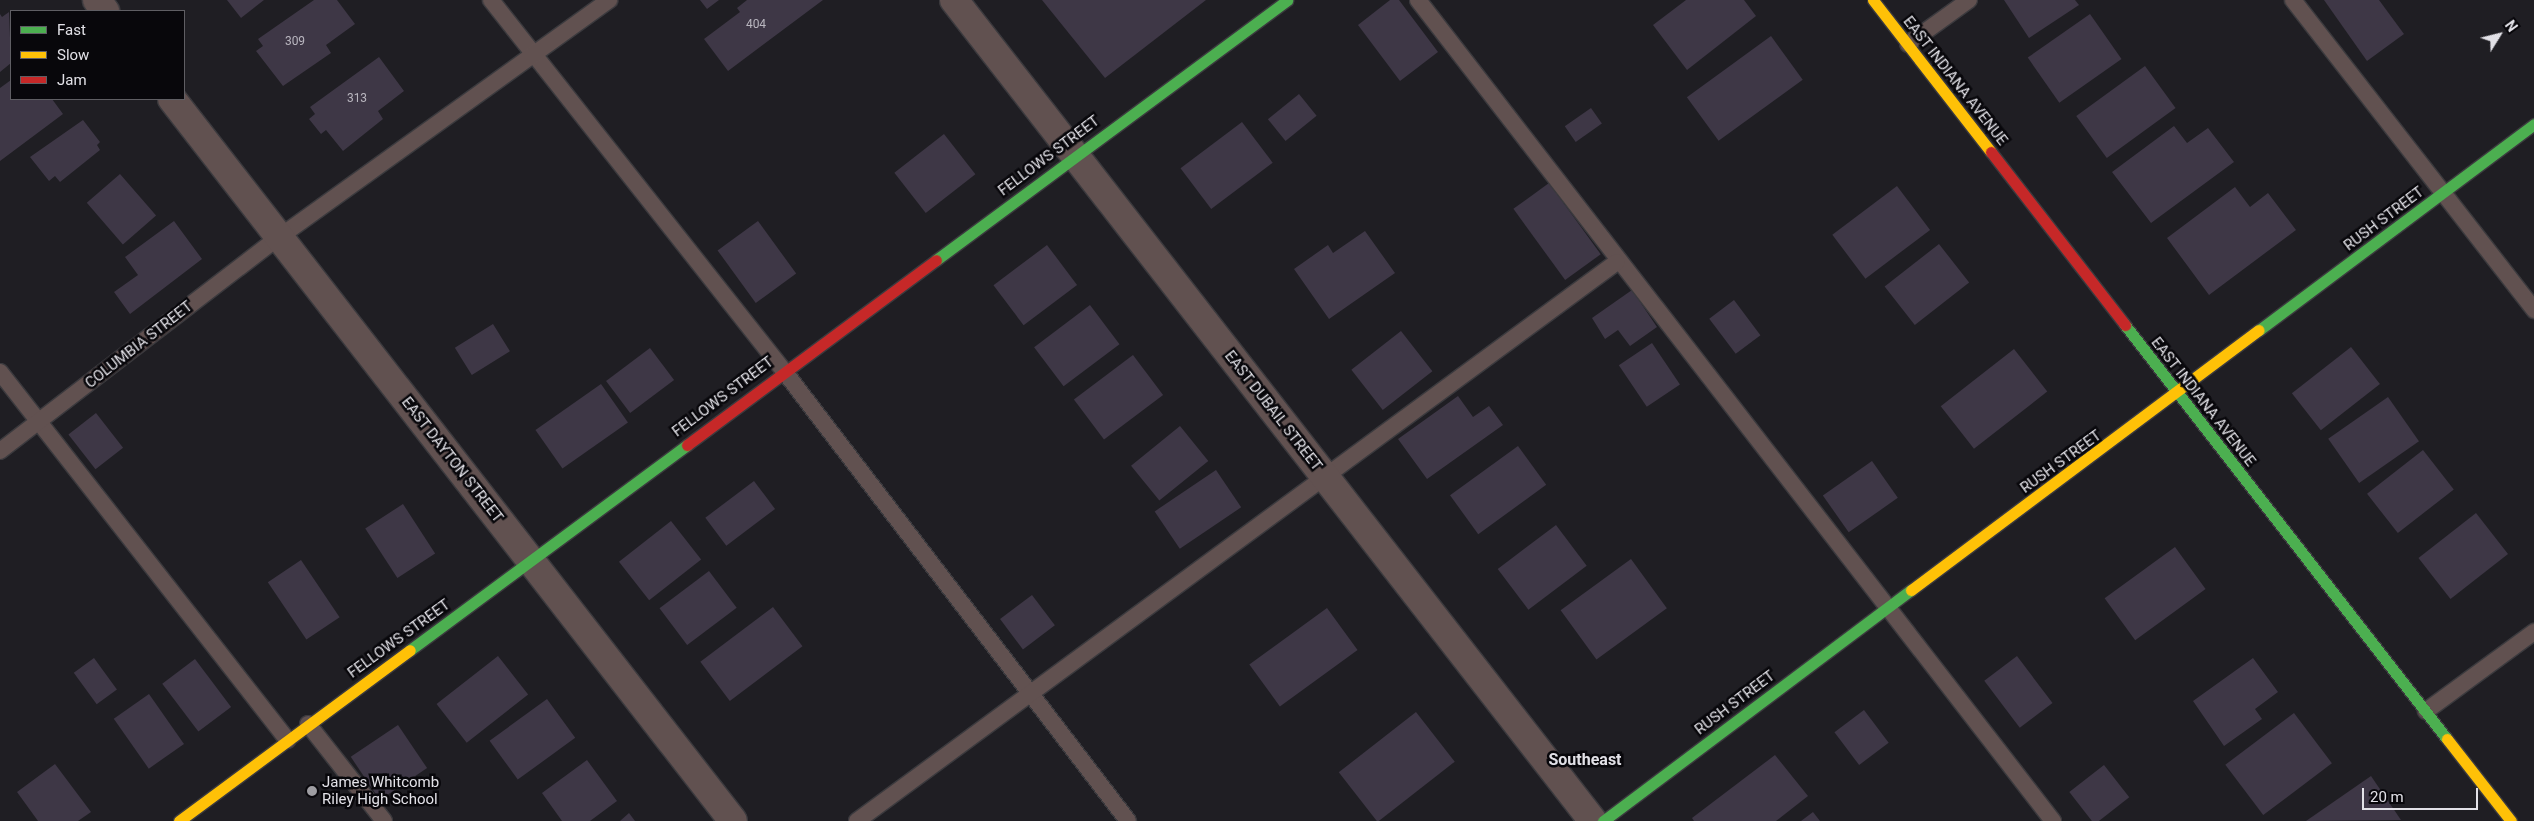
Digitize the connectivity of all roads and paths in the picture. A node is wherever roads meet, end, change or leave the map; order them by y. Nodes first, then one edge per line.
1 (96, 0) edge
2 (491, 0) edge
3 (609, 0) edge
4 (954, 0) edge
5 (1287, 0) edge
6 (1418, 0) edge
7 (1873, 0) edge
8 (1969, 0) edge
9 (2292, 0) edge
10 (104, 10) edge
11 (1908, 44) junction
12 (534, 56) junction
13 (173, 100) edge
14 (2534, 124) edge
15 (1075, 155) junction
16 (2444, 192) junction
17 (278, 238) junction
18 (1616, 262) junction
19 (2534, 310) edge
20 (784, 370) junction
21 (0, 372) edge
22 (2178, 394) junction
23 (38, 423) junction
24 (0, 451) edge
25 (1325, 477) junction
26 (531, 560) junction
27 (1888, 608) junction
28 (2534, 632) edge
29 (1033, 694) junction
30 (2426, 711) junction
31 (308, 724) junction
32 (287, 740) junction
33 (179, 821) edge
34 (384, 821) edge
35 (733, 821) edge
36 (857, 821) edge
37 (1128, 821) edge
38 (1593, 821) edge
39 (1603, 821) edge
40 (2054, 821) edge
41 (2511, 821) edge

1 - 10 street
2 - 12 lane
3 - 12 lane, COLUMBIA STREET
4 - 15 street, EAST DUBAIL STREET
5 - 15 street, FELLOWS STREET
6 - 18 lane
7 - 11 street, EAST INDIANA AVENUE
8 - 11 lane
9 - 16 lane
11 - 22 street, EAST INDIANA AVENUE
12 - 17 lane, COLUMBIA STREET
12 - 20 lane
13 - 17 street, EAST DAYTON STREET
14 - 16 street, RUSH STREET
15 - 20 street, FELLOWS STREET
15 - 25 street, EAST DUBAIL STREET
16 - 19 lane
16 - 22 street, RUSH STREET
17 - 23 lane, COLUMBIA STREET
17 - 26 street, EAST DAYTON STREET
18 - 25 lane
18 - 27 lane
20 - 26 street, FELLOWS STREET
20 - 29 lane
21 - 23 lane
22 - 27 street, RUSH STREET
22 - 30 street, EAST INDIANA AVENUE
23 - 24 lane, COLUMBIA STREET
23 - 32 lane
25 - 29 lane
25 - 38 street, EAST DUBAIL STREET
26 - 31 street, FELLOWS STREET
26 - 35 street, EAST DAYTON STREET
27 - 39 street, RUSH STREET
27 - 40 lane
28 - 30 lane
29 - 36 lane
29 - 37 lane
30 - 41 street, EAST INDIANA AVENUE
31 - 32 street, FELLOWS STREET
31 - 34 lane
32 - 33 street, FELLOWS STREET

